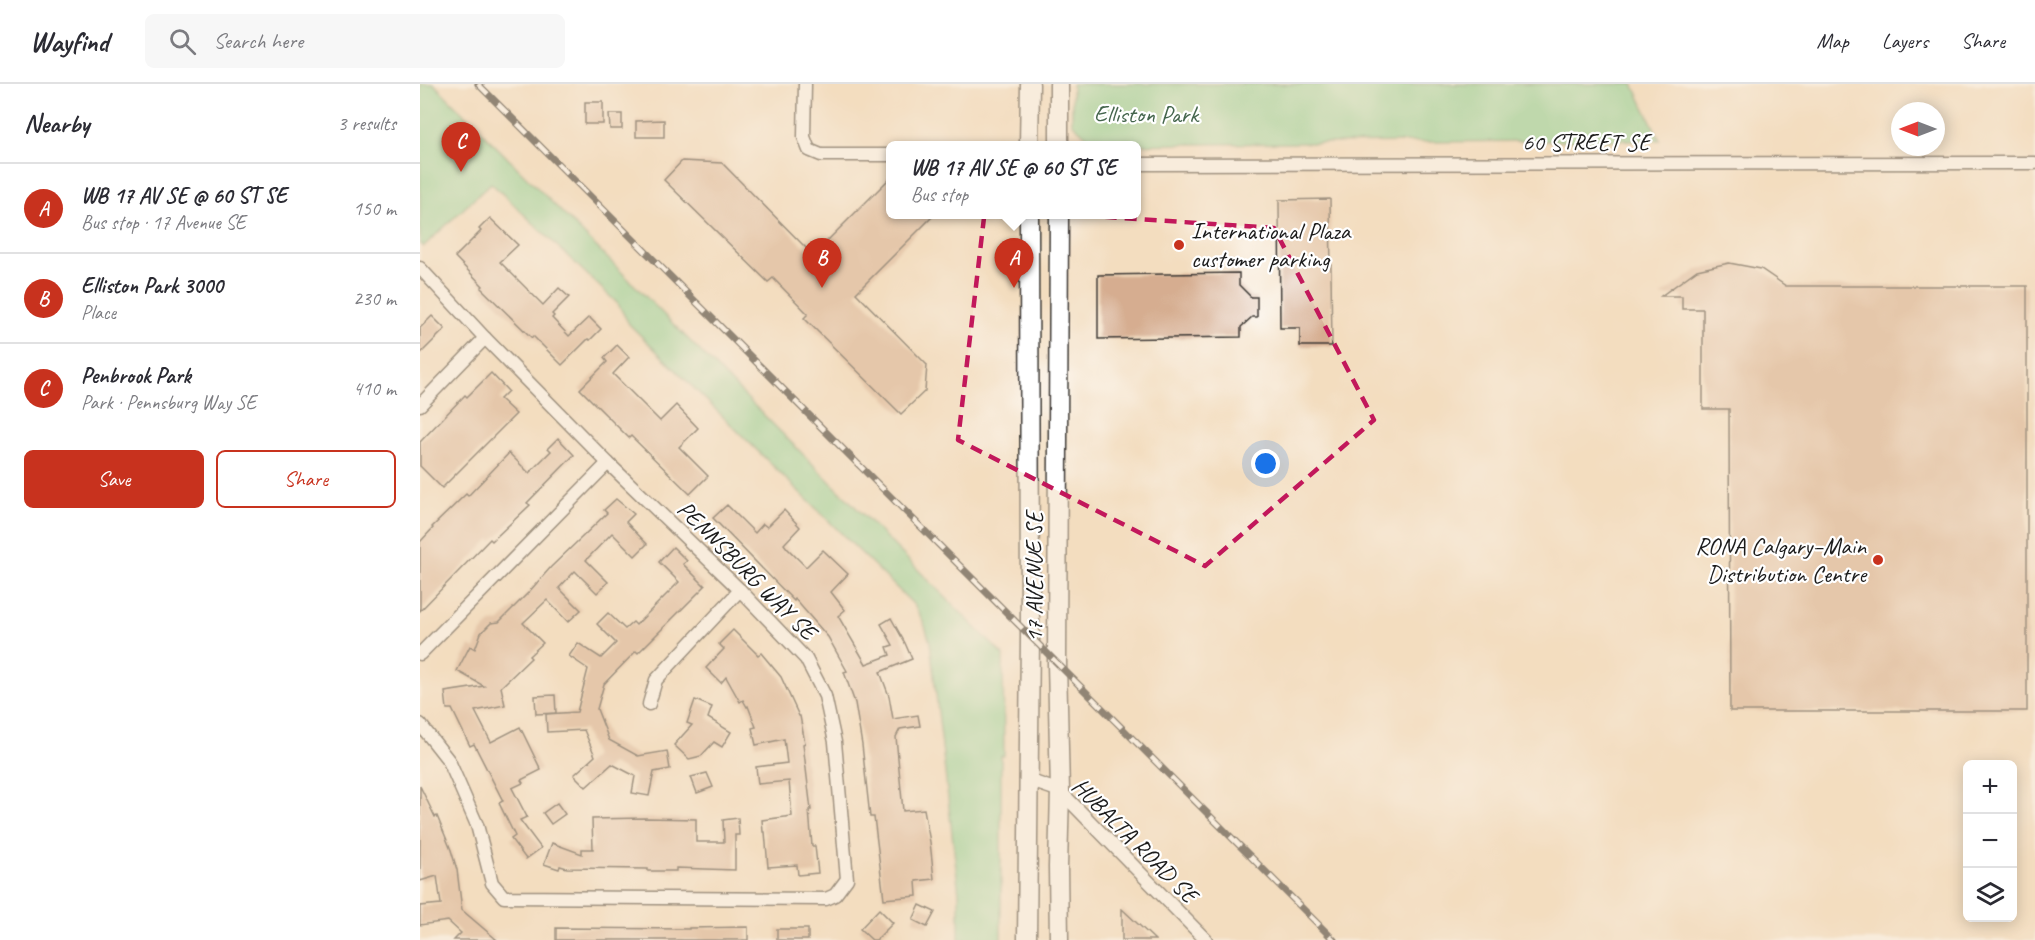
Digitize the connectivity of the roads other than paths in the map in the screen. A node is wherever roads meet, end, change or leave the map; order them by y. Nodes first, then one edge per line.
1 (804, 84) edge
2 (1030, 84) edge
3 (1059, 84) edge
4 (1029, 141) edge
5 (1059, 141) edge
6 (886, 155) edge
7 (2035, 163) edge
8 (1141, 164) edge
9 (1029, 219) edge
10 (1059, 219) edge
11 (420, 268) edge
12 (485, 338) junction
13 (420, 405) edge
14 (608, 463) junction
15 (740, 590) junction
16 (420, 654) edge
17 (649, 704) dead end
18 (420, 724) edge
19 (1028, 780) junction
20 (1060, 791) junction
21 (1027, 940) edge
22 (1059, 940) edge
23 (1206, 940) edge

1 - 6 street
2 - 4 main road
3 - 5 main road
7 - 8 street, 60 STREET SE
9 - 19 main road, 17 AVENUE SE
10 - 20 main road, 17 AVENUE SE
11 - 12 street, PENNSBURG WAY SE
12 - 13 street
12 - 14 street, PENNSBURG WAY SE
14 - 15 street, PENNSBURG WAY SE
14 - 16 street
15 - 17 street
15 - 18 street, PENNSBURG WAY SE
19 - 20 street, HUBALTA ROAD SE
19 - 21 main road, 17 AVENUE SE
20 - 22 main road, 17 AVENUE SE
20 - 23 street, HUBALTA ROAD SE

